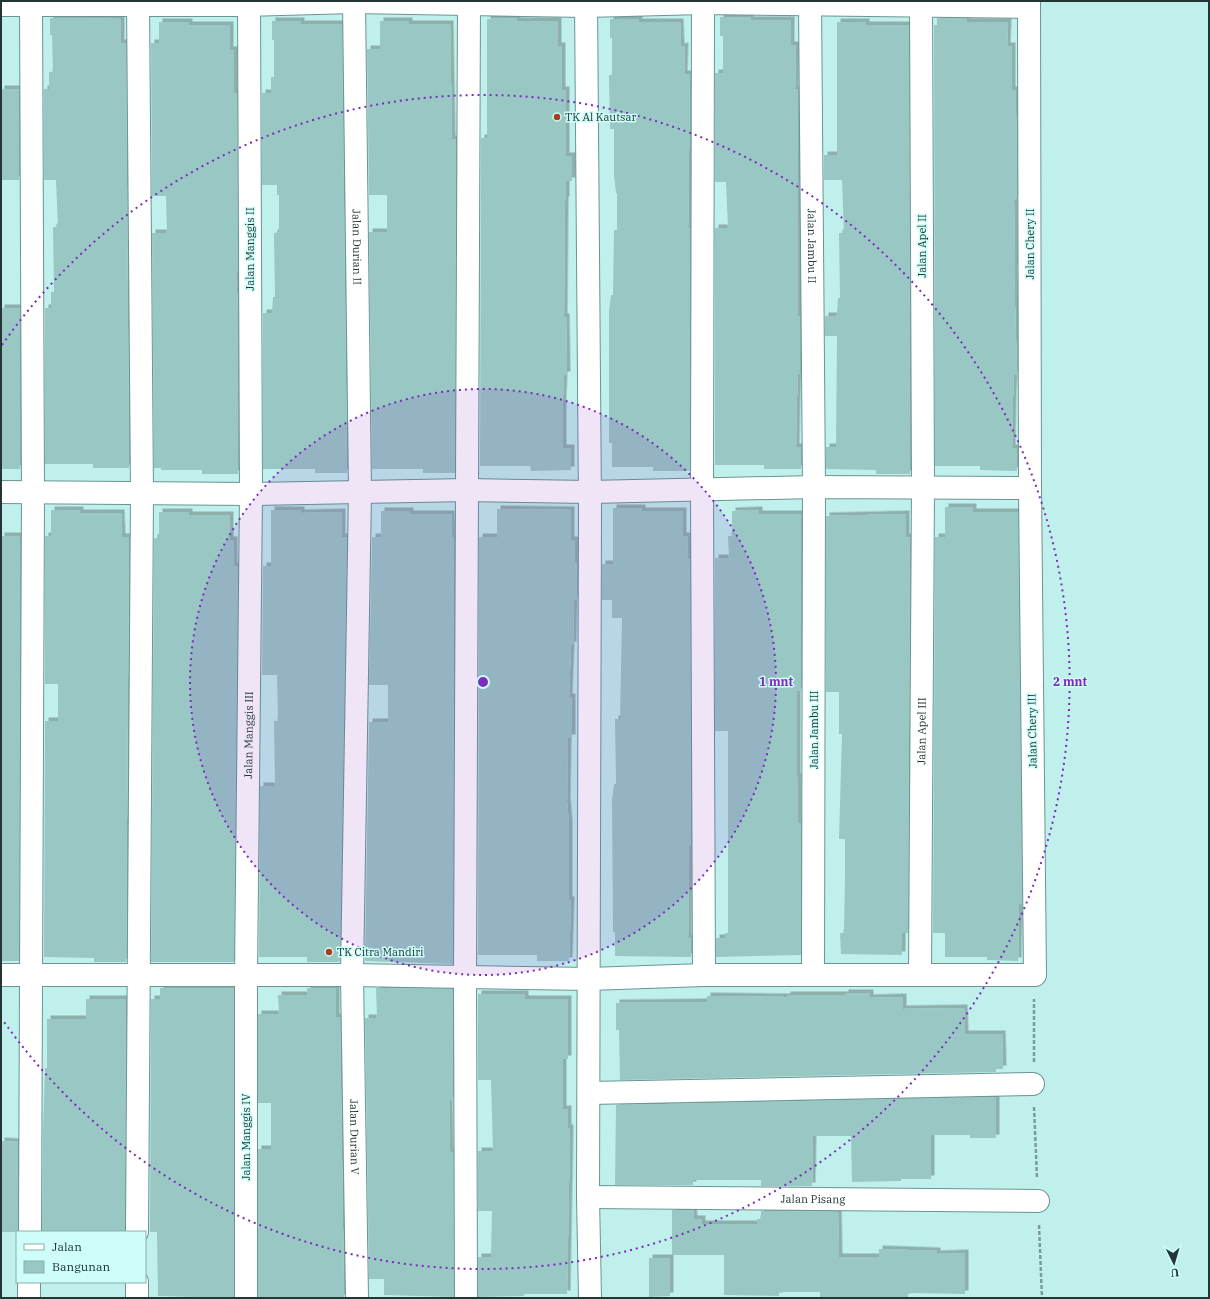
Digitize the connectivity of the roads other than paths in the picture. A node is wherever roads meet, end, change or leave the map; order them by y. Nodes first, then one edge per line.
1 (354, 2) edge
2 (468, 2) edge
3 (703, 2) edge
4 (30, 3) edge
5 (138, 3) edge
6 (249, 3) edge
7 (810, 3) edge
8 (921, 3) edge
9 (586, 4) edge
10 (1029, 4) edge
11 (1, 5) edge
12 (814, 487) junction
13 (922, 487) junction
14 (1030, 488) junction
15 (467, 490) junction
16 (702, 491) junction
17 (1, 492) edge
18 (33, 492) junction
19 (142, 492) junction
20 (360, 492) junction
21 (590, 492) junction
22 (251, 494) junction
23 (813, 974) junction
24 (920, 974) junction
25 (1, 975) edge
26 (138, 975) junction
27 (352, 975) junction
28 (704, 975) junction
29 (32, 976) junction
30 (246, 976) junction
31 (465, 976) junction
32 (589, 979) junction
33 (1033, 1084) road end
34 (589, 1092) junction
35 (588, 1197) junction
36 (1038, 1201) road end
37 (30, 1231) edge
38 (137, 1231) edge
39 (29, 1283) edge
40 (137, 1283) edge
41 (29, 1298) edge
42 (137, 1298) edge
43 (246, 1298) edge
44 (357, 1298) edge
45 (466, 1298) edge
46 (590, 1298) edge

1 - 2 street
1 - 6 street
1 - 20 street, Jalan Durian II
2 - 9 street
2 - 15 street
3 - 7 street
3 - 9 street
3 - 16 street
4 - 5 street
4 - 11 street
4 - 18 street
5 - 6 street
5 - 19 street
6 - 22 street, Jalan Manggis II
7 - 8 street
7 - 12 street, Jalan Jambu II
8 - 10 street
8 - 13 street, Jalan Apel II
9 - 21 street
10 - 14 street, Jalan Chery II
12 - 13 street
12 - 16 street
12 - 23 street, Jalan Jambu III
13 - 14 street
13 - 24 street, Jalan Apel III
14 - 24 street, Jalan Chery III
15 - 20 street
15 - 21 street
15 - 31 street
16 - 21 street
16 - 28 street
17 - 18 street
18 - 19 street
18 - 29 street
19 - 22 street
19 - 26 street
20 - 22 street
20 - 27 street, Jalan Durian II
21 - 32 street
22 - 30 street, Jalan Manggis III
23 - 24 street
23 - 28 street
25 - 29 street
26 - 29 street
26 - 30 street
26 - 38 street
27 - 30 street
27 - 31 street
27 - 44 street, Jalan Durian V
28 - 32 street
29 - 37 street
30 - 43 street, Jalan Manggis IV
31 - 32 street
31 - 45 street
32 - 34 street
33 - 34 street
34 - 35 street
35 - 36 street, Jalan Pisang
35 - 46 street
39 - 41 street
40 - 42 street

